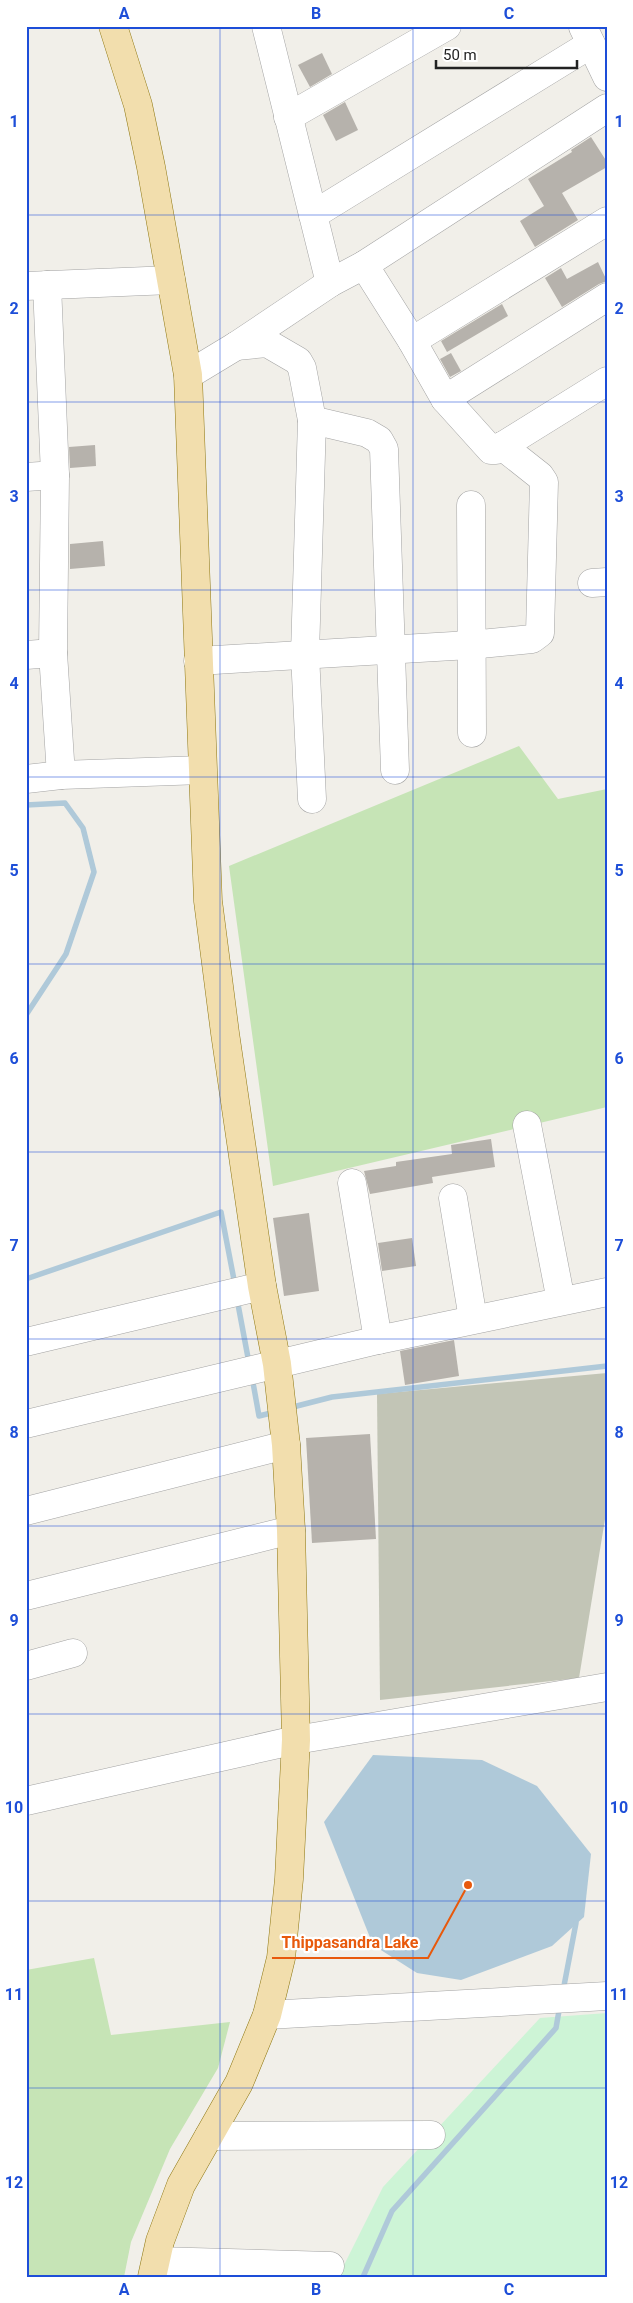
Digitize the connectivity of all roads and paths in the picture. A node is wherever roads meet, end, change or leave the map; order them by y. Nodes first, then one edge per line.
1 (113, 26) edge
2 (446, 26) edge
3 (268, 27) edge
4 (587, 35) edge
5 (607, 77) edge
6 (607, 108) edge
7 (288, 117) junction
8 (313, 215) junction
9 (607, 221) edge
10 (364, 265) junction
11 (171, 280) junction
12 (330, 283) junction
13 (36, 286) edge
14 (607, 297) edge
15 (412, 341) junction
16 (236, 346) junction
17 (188, 375) junction
18 (607, 382) edge
19 (444, 399) junction
20 (312, 420) junction
21 (502, 446) junction
22 (55, 474) junction
23 (26, 476) edge
24 (471, 505) dead end
25 (470, 645) junction
26 (389, 648) junction
27 (53, 653) junction
28 (305, 654) junction
29 (26, 655) edge
30 (198, 661) junction
31 (472, 733) dead end
32 (202, 770) junction
33 (394, 770) dead end
34 (61, 775) junction
35 (26, 779) edge
36 (312, 799) dead end
37 (526, 1125) dead end
38 (352, 1184) dead end
39 (453, 1198) dead end
40 (262, 1286) junction
41 (607, 1292) edge
42 (561, 1301) junction
43 (473, 1319) junction
44 (378, 1340) junction
45 (26, 1342) edge
46 (277, 1364) junction
47 (26, 1424) edge
48 (284, 1426) junction
49 (26, 1511) edge
50 (291, 1530) junction
51 (26, 1596) edge
52 (72, 1653) dead end
53 (26, 1666) edge
54 (607, 1687) edge
55 (296, 1740) junction
56 (26, 1802) edge
57 (607, 1996) edge
58 (267, 2015) junction
59 (431, 2135) dead end
60 (209, 2136) junction
61 (330, 2266) dead end
62 (154, 2269) edge

1 - 11 main road
2 - 7 street
3 - 7 street
4 - 5 street
4 - 8 street
6 - 10 street
7 - 8 street
8 - 12 street
9 - 15 street
10 - 12 street
10 - 15 street
11 - 13 street
11 - 17 main road
12 - 16 street
13 - 22 street
14 - 19 street
15 - 19 street
16 - 17 street
16 - 20 street
17 - 30 main road
18 - 21 street
19 - 21 street
20 - 26 street
20 - 28 street
21 - 25 street
22 - 23 street
22 - 27 street
24 - 25 street
25 - 26 street
25 - 31 street
26 - 28 street
26 - 33 street
27 - 29 street
27 - 34 street
28 - 30 street
28 - 36 street
30 - 32 main road
32 - 34 street
32 - 40 main road
34 - 35 street
37 - 42 street
38 - 44 street
39 - 43 street
40 - 45 street
40 - 46 main road
41 - 42 street
42 - 43 street
43 - 44 street
44 - 46 street
46 - 47 street
46 - 48 main road
48 - 49 street
48 - 50 main road
50 - 51 street
50 - 55 main road
52 - 53 street
54 - 55 street
55 - 56 street
55 - 58 main road
57 - 58 street
58 - 60 main road
59 - 60 street
60 - 62 main road
61 - 62 street

